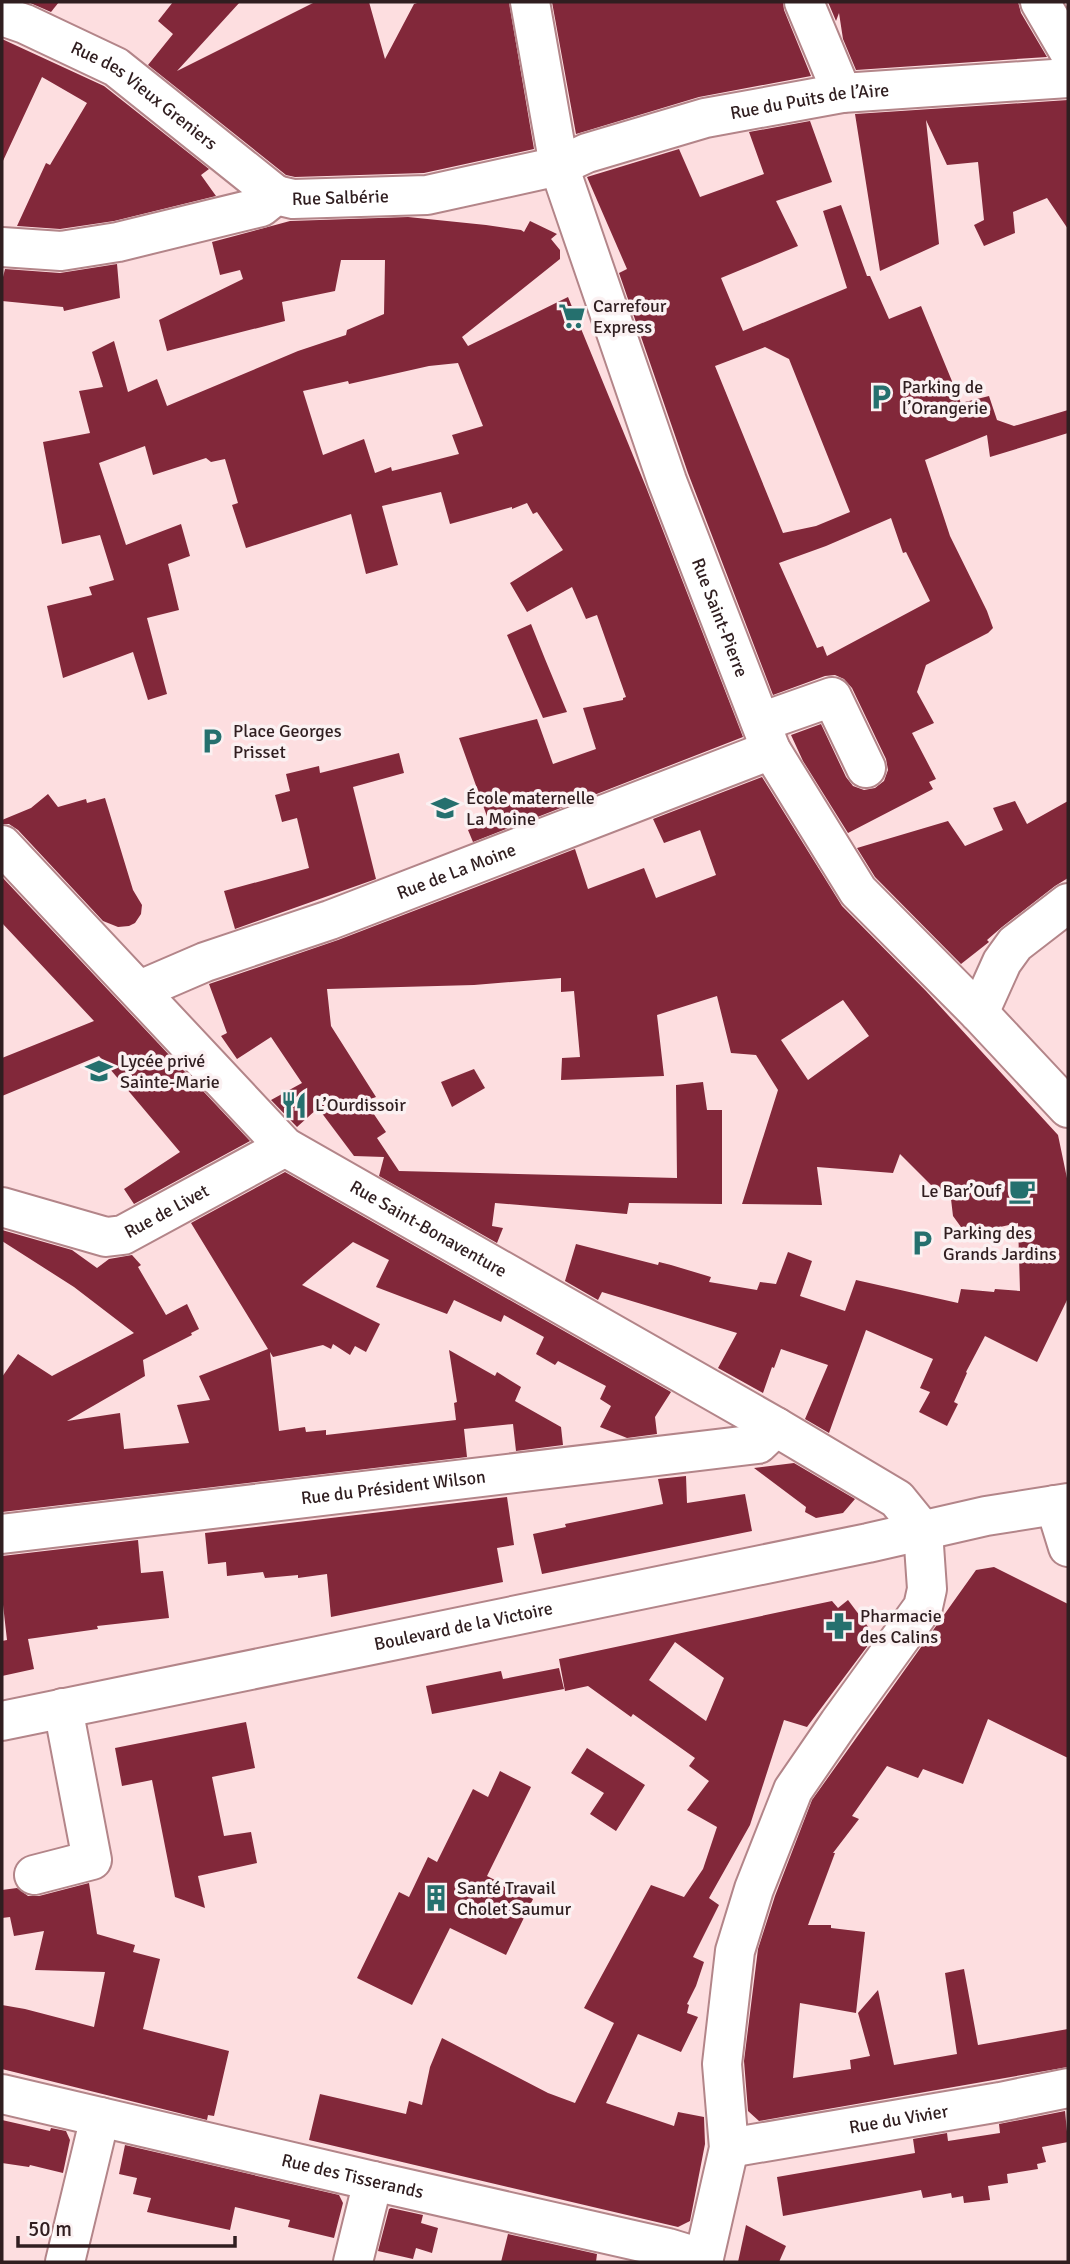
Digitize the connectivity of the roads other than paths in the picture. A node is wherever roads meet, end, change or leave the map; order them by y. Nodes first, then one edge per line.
1 (530, 2) edge
2 (804, 2) edge
3 (1040, 2) edge
4 (2, 16) edge
5 (1068, 50) edge
6 (1068, 78) edge
7 (842, 93) junction
8 (559, 166) junction
9 (276, 195) junction
10 (2, 247) edge
11 (766, 736) junction
12 (866, 768) dead end
13 (2, 845) edge
14 (1068, 903) edge
15 (140, 990) junction
16 (979, 1013) junction
17 (1068, 1108) edge
18 (285, 1147) junction
19 (2, 1207) edge
20 (776, 1427) junction
21 (1062, 1504) edge
22 (923, 1531) junction
23 (2, 1534) edge
24 (1068, 1547) edge
25 (63, 1708) junction
26 (2, 1721) edge
27 (34, 1875) dead end
28 (1068, 2088) edge
29 (2, 2094) edge
30 (100, 2117) junction
31 (729, 2148) junction
32 (373, 2181) junction
33 (704, 2261) edge
34 (65, 2262) edge
35 (353, 2262) edge

1 - 8 street, Rue Saint-Pierre
2 - 7 street
3 - 5 street
4 - 9 street, Rue des Vieux Greniers
6 - 7 street, Rue du Puits de l’Aire
7 - 8 street, Rue du Puits de l’Aire
8 - 9 street, Rue Salbérie
8 - 11 street, Rue Saint-Pierre
9 - 10 street, Rue Salbérie
11 - 12 street, Rue de La Moine
11 - 15 street, Rue de La Moine
11 - 16 street, Rue Saint-Pierre
13 - 15 street, Rue Saint-Bonaventure
14 - 16 street
15 - 18 street, Rue Saint-Bonaventure
16 - 17 street, Rue Saint-Pierre
18 - 19 street, Rue de Livet
18 - 20 street, Rue Saint-Bonaventure
20 - 22 street, Rue Saint-Bonaventure
20 - 23 street, Rue du Président Wilson
21 - 22 street, Boulevard de la Victoire
21 - 24 street
22 - 25 street, Boulevard de la Victoire
22 - 31 street
25 - 26 street, Boulevard de la Victoire
25 - 27 street
28 - 31 street, Rue du Vivier
29 - 30 street, Rue des Tisserands
30 - 32 street, Rue des Tisserands
30 - 34 street
31 - 33 street
32 - 33 street, Rue des Tisserands
32 - 35 street

